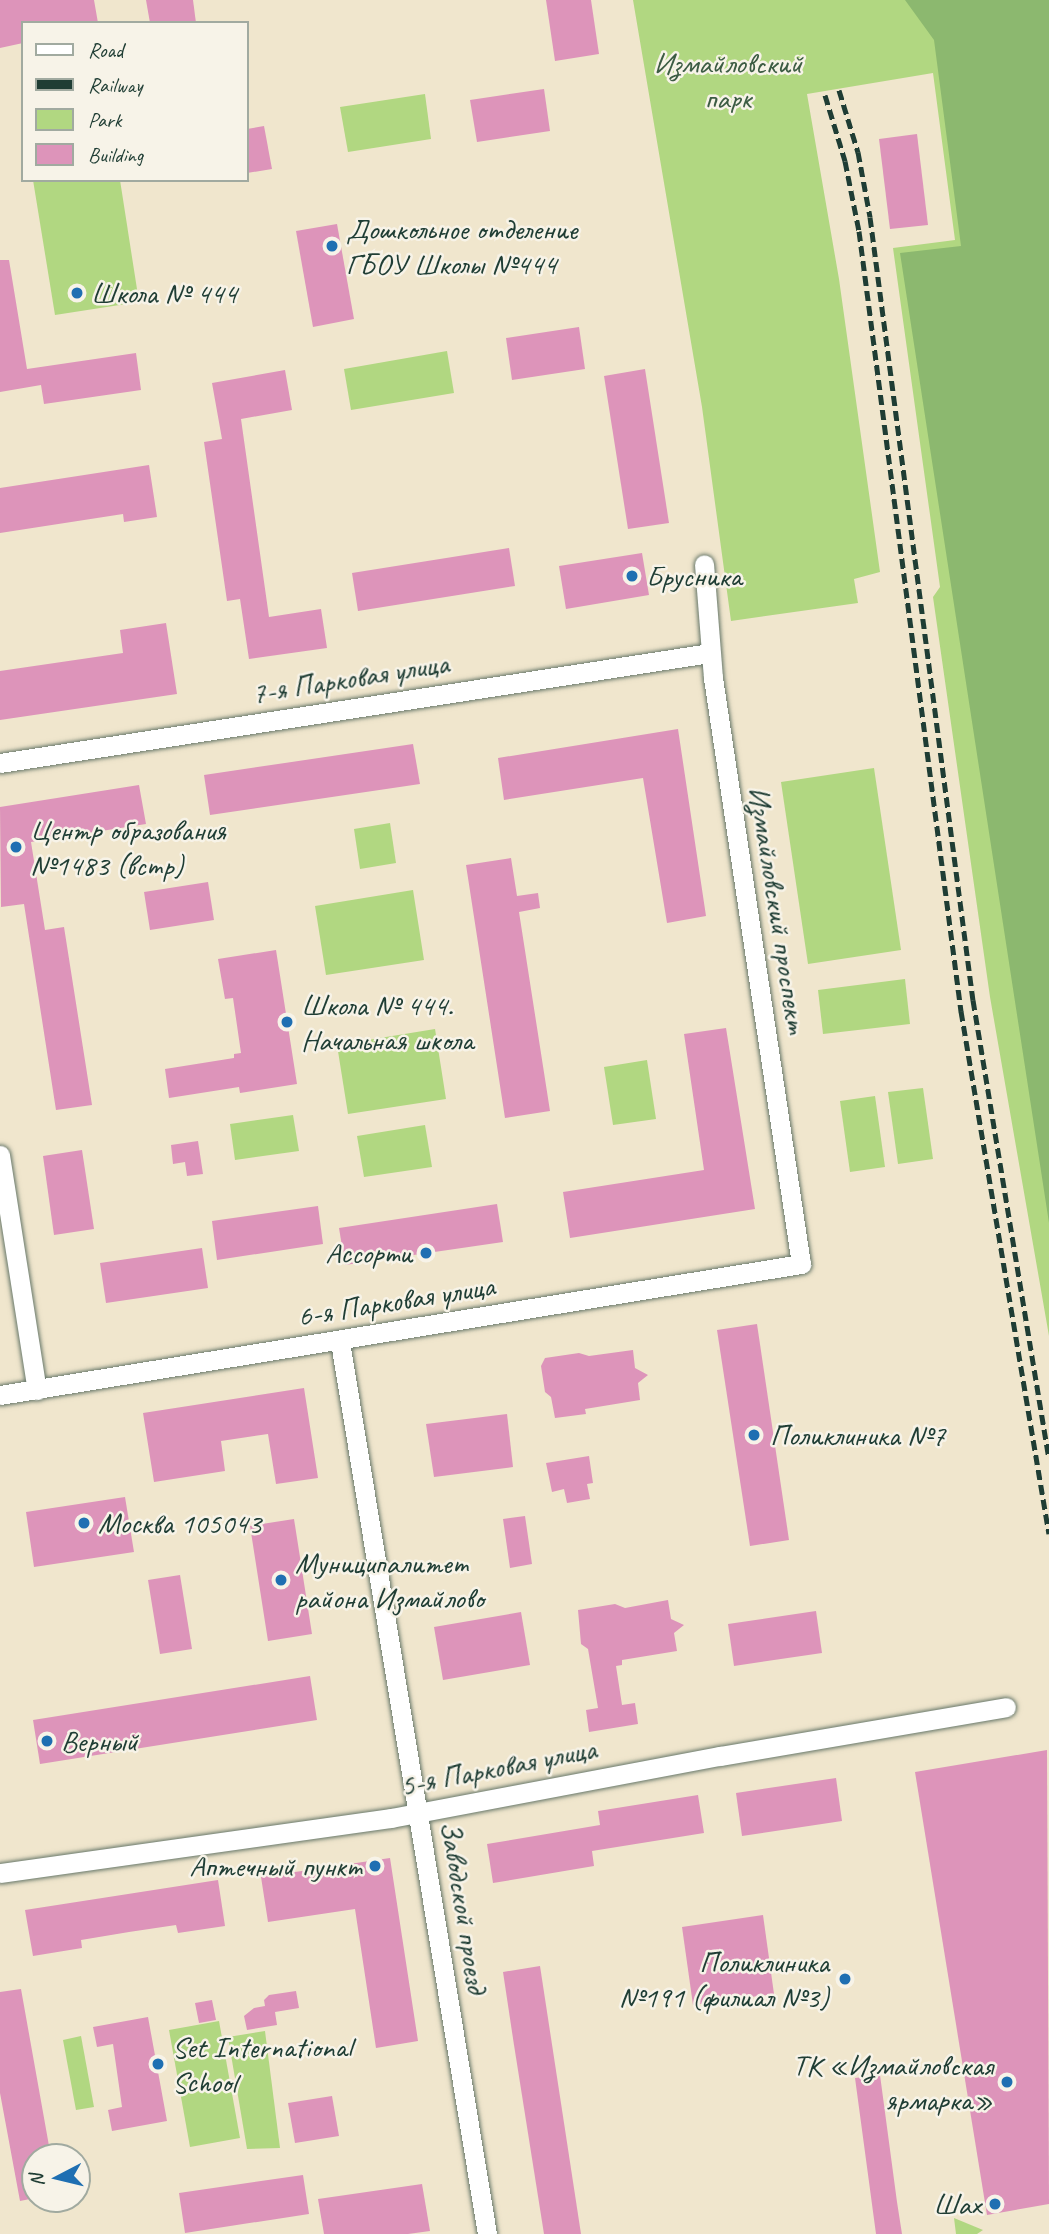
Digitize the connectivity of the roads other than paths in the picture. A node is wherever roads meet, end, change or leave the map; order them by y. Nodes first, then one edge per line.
1 (704, 564) dead end
2 (710, 653) junction
3 (0, 763) edge
4 (0, 1155) edge
5 (801, 1264) joint
6 (340, 1342) junction
7 (37, 1390) junction
8 (0, 1395) edge
9 (1006, 1707) dead end
10 (418, 1812) junction
11 (0, 1873) edge
12 (487, 2234) edge

1 - 2 street, Измайловский проспект
2 - 3 street, 7-я Парковая улица
2 - 5 street, Измайловский проспект
4 - 7 street
5 - 6 street, 6-я Парковая улица
6 - 7 street, 6-я Парковая улица
6 - 10 street, Заводской проезд
7 - 8 street, 6-я Парковая улица
9 - 10 street, 5-я Парковая улица
10 - 11 street, 5-я Парковая улица
10 - 12 street, Заводской проезд

